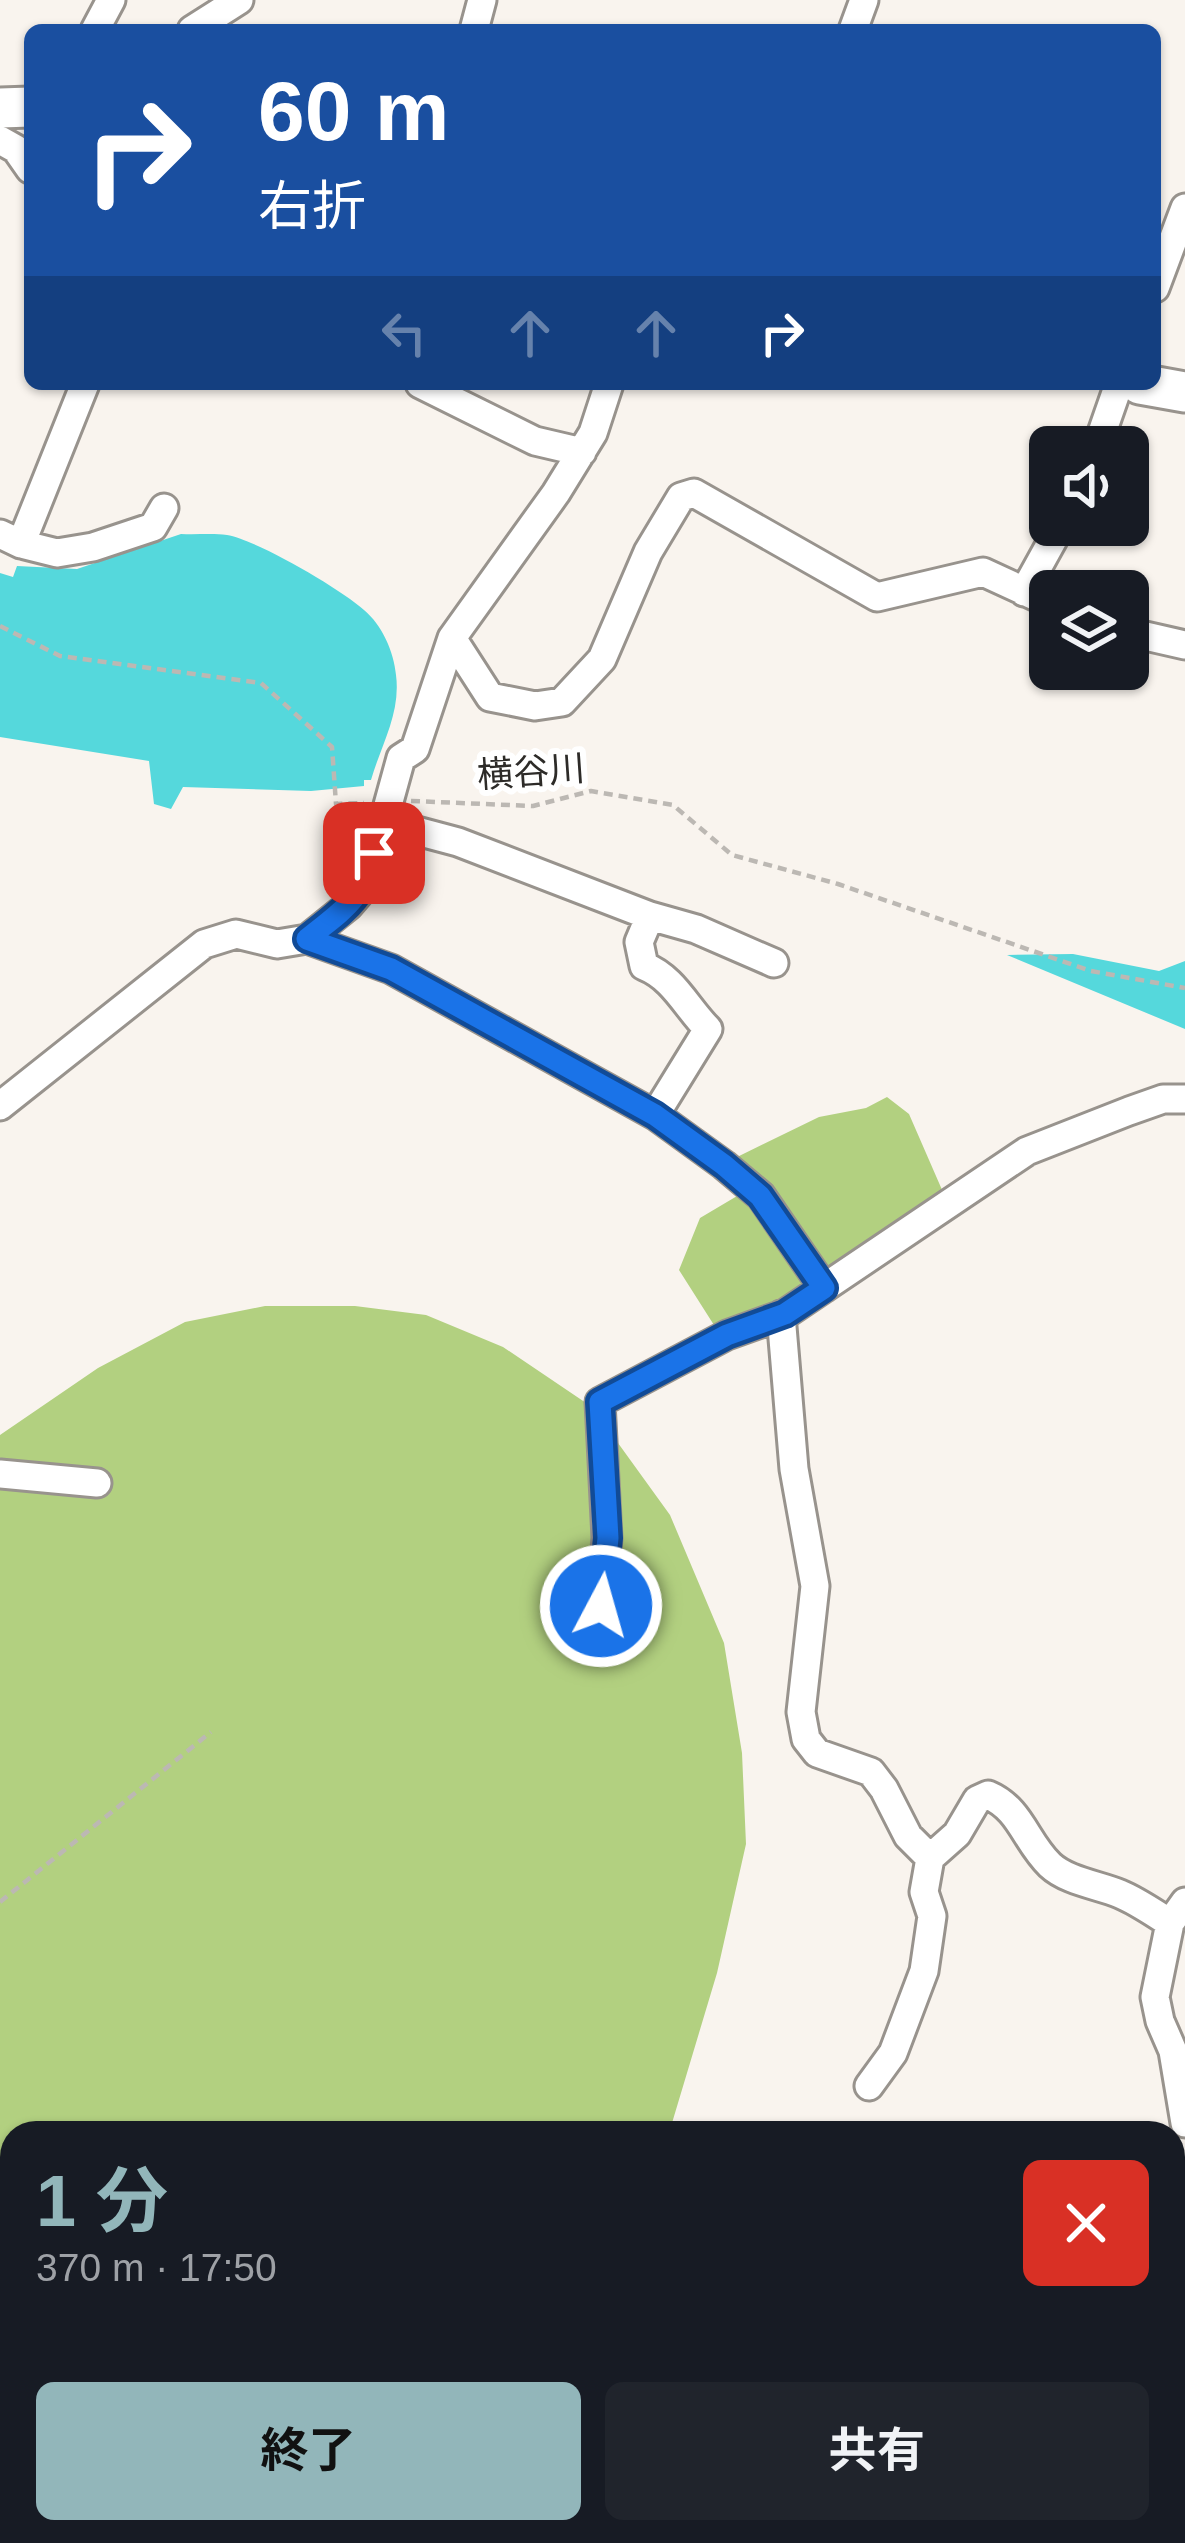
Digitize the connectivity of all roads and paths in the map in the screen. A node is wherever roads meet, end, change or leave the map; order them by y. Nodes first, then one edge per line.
1 (239, 0) edge
2 (201, 24) edge
3 (0, 140) edge
4 (24, 160) edge
5 (1185, 208) edge
6 (1161, 271) edge
7 (82, 390) edge
8 (432, 390) edge
9 (607, 390) edge
10 (1117, 390) edge
11 (1104, 426) edge
12 (582, 452) junction
13 (164, 508) dead end
14 (10, 539) edge
15 (1029, 594) edge
16 (0, 626) edge
17 (1149, 637) edge
18 (452, 638) junction
19 (1185, 645) edge
20 (386, 812) junction
21 (650, 916) junction
22 (307, 939) junction
23 (774, 963) dead end
24 (1185, 988) edge
25 (1185, 1099) edge
26 (0, 1106) edge
27 (655, 1115) junction
28 (824, 1288) junction
29 (781, 1316) junction
30 (0, 1474) edge
31 (97, 1483) dead end
32 (601, 1606) dead end
33 (211, 1732) dead end
34 (930, 1858) junction
35 (0, 1902) edge
36 (1177, 1912) edge
37 (869, 2086) dead end
38 (1185, 2121) edge

1 - 2 street
3 - 4 street
5 - 6 street
7 - 14 street
8 - 12 street
9 - 12 street
10 - 11 street
12 - 18 street
13 - 14 street
15 - 18 street
16 - 20 path, 横谷川
17 - 19 street
18 - 20 street
20 - 21 street
20 - 22 street
20 - 24 path, 横谷川
21 - 23 street
21 - 27 street
22 - 26 street
22 - 27 street
25 - 28 street
27 - 28 street
28 - 29 street
29 - 32 street
29 - 34 street
30 - 31 street
33 - 35 path
34 - 36 street
34 - 37 street
36 - 38 street

